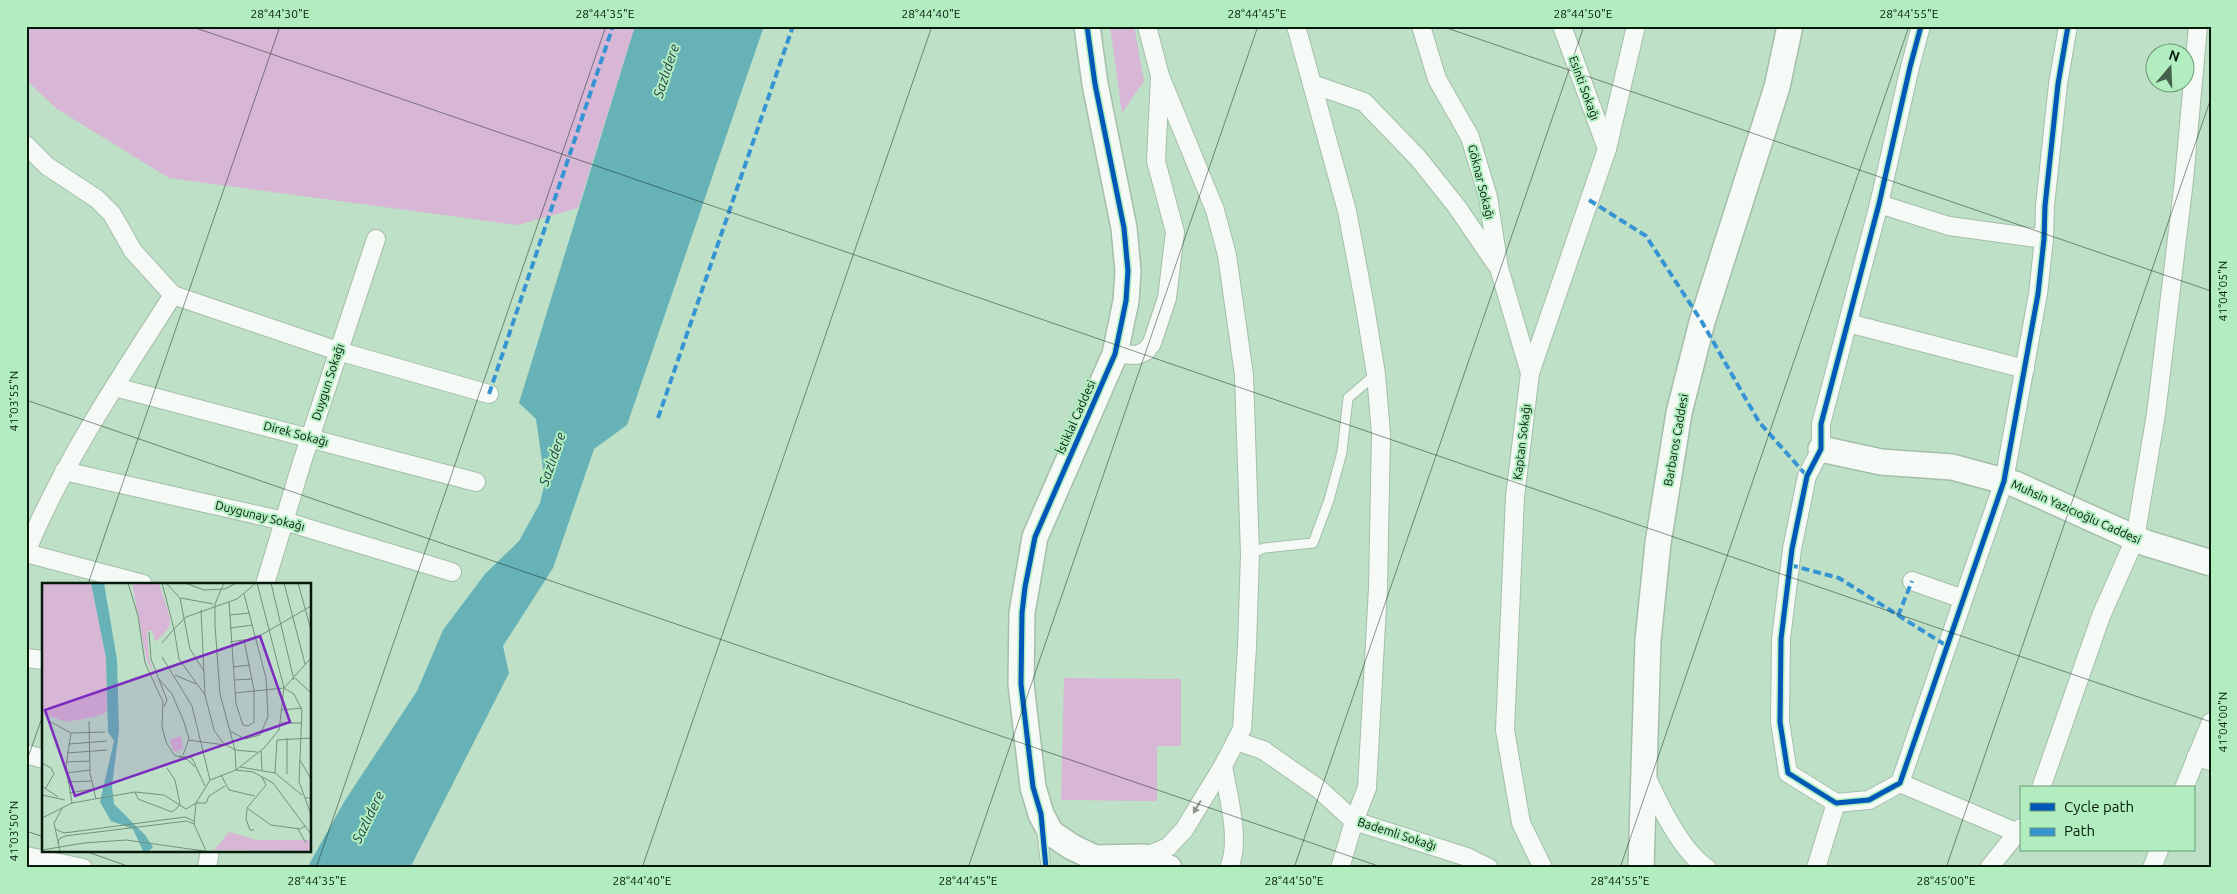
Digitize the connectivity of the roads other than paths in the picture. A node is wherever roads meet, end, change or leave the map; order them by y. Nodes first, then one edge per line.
1 (1087, 26) edge
2 (1147, 26) edge
3 (1296, 26) edge
4 (1422, 26) edge
5 (1562, 26) edge
6 (1636, 26) edge
7 (1790, 26) edge
8 (1921, 26) edge
9 (2068, 26) edge
10 (2198, 26) edge
11 (1160, 76) junction
12 (1312, 84) junction
13 (26, 145) edge
14 (1607, 149) junction
15 (1879, 204) junction
16 (376, 239) dead end
17 (2044, 239) junction
18 (1499, 268) junction
19 (173, 295) junction
20 (1848, 323) junction
21 (338, 352) junction
22 (1116, 354) junction
23 (2025, 370) junction
24 (1530, 373) junction
25 (1376, 374) junction
26 (115, 387) junction
27 (490, 394) dead end
28 (310, 437) junction
29 (1821, 449) junction
30 (64, 471) junction
31 (2004, 481) junction
32 (476, 482) dead end
33 (284, 521) junction
34 (2135, 539) junction
35 (26, 553) edge
36 (1250, 554) junction
37 (2211, 563) edge
38 (452, 572) dead end
39 (1912, 581) dead end
40 (139, 583) edge
41 (265, 583) edge
42 (1963, 599) junction
43 (26, 658) edge
44 (42, 660) edge
45 (2211, 722) edge
46 (1236, 741) junction
47 (26, 754) edge
48 (42, 758) edge
49 (2203, 759) edge
50 (1223, 766) junction
51 (1644, 771) junction
52 (1900, 783) junction
53 (2042, 786) edge
54 (2185, 786) edge
55 (1836, 803) junction
56 (1041, 814) junction
57 (1354, 821) junction
58 (2019, 831) edge
59 (210, 852) edge
60 (2158, 852) edge
61 (26, 856) edge
62 (1136, 862) edge
63 (1100, 863) edge
64 (83, 868) edge
65 (207, 868) edge
66 (1046, 868) edge
67 (1170, 868) edge
68 (1229, 868) edge
69 (1340, 868) edge
70 (1490, 868) edge
71 (1543, 868) edge
72 (1641, 868) edge
73 (1707, 868) edge
74 (1816, 868) edge
75 (1989, 868) edge
76 (2152, 868) edge

1 - 22 street, İstiklal Caddesi
2 - 11 street
3 - 12 street
4 - 18 street, Göknar Sokağı
5 - 14 street, Esinti Sokağı
6 - 14 street, Kaptan Sokağı
7 - 51 street, Barbaros Caddesi
8 - 15 street
9 - 17 street
10 - 34 street
11 - 22 street
11 - 36 street
12 - 18 street
12 - 25 street
13 - 19 street
14 - 24 street, Kaptan Sokağı
15 - 17 street
15 - 20 street
16 - 21 street, Duygun Sokağı
17 - 23 street
18 - 24 street, Göknar Sokağı
19 - 21 street
19 - 26 street
20 - 23 street
20 - 29 street
21 - 27 street
21 - 28 street, Duygun Sokağı
22 - 56 street, İstiklal Caddesi
23 - 31 street
24 - 71 street, Kaptan Sokağı
25 - 36 lane
25 - 57 street
26 - 28 street, Direk Sokağı
26 - 30 street
28 - 32 street, Direk Sokağı
28 - 33 street, Duygun Sokağı
29 - 31 street, Muhsin Yazıcıoğlu Caddesi
29 - 55 street
30 - 33 street, Duygunay Sokağı
30 - 35 street
31 - 34 street, Muhsin Yazıcıoğlu Caddesi
31 - 42 street
33 - 38 street, Duygunay Sokağı
33 - 41 street, Duygun Sokağı
34 - 37 street, Muhsin Yazıcıoğlu Caddesi
34 - 53 street
35 - 40 street
36 - 46 street
39 - 42 street
42 - 52 street
43 - 44 street
45 - 49 street
46 - 50 street
46 - 57 street, Bademli Sokağı
47 - 48 street
49 - 54 street
50 -> 62 street
50 - 68 street
51 - 72 street, Barbaros Caddesi
51 - 73 street
52 - 55 street
52 - 58 street
55 - 74 street
56 - 63 street, İstiklal Caddesi
56 - 66 lane
57 - 69 street
57 - 70 street, Bademli Sokağı
58 - 75 street
59 - 65 street
60 - 76 street
61 - 64 street
62 - 63 street, İstiklal Caddesi
62 - 67 street, İstiklal Caddesi

